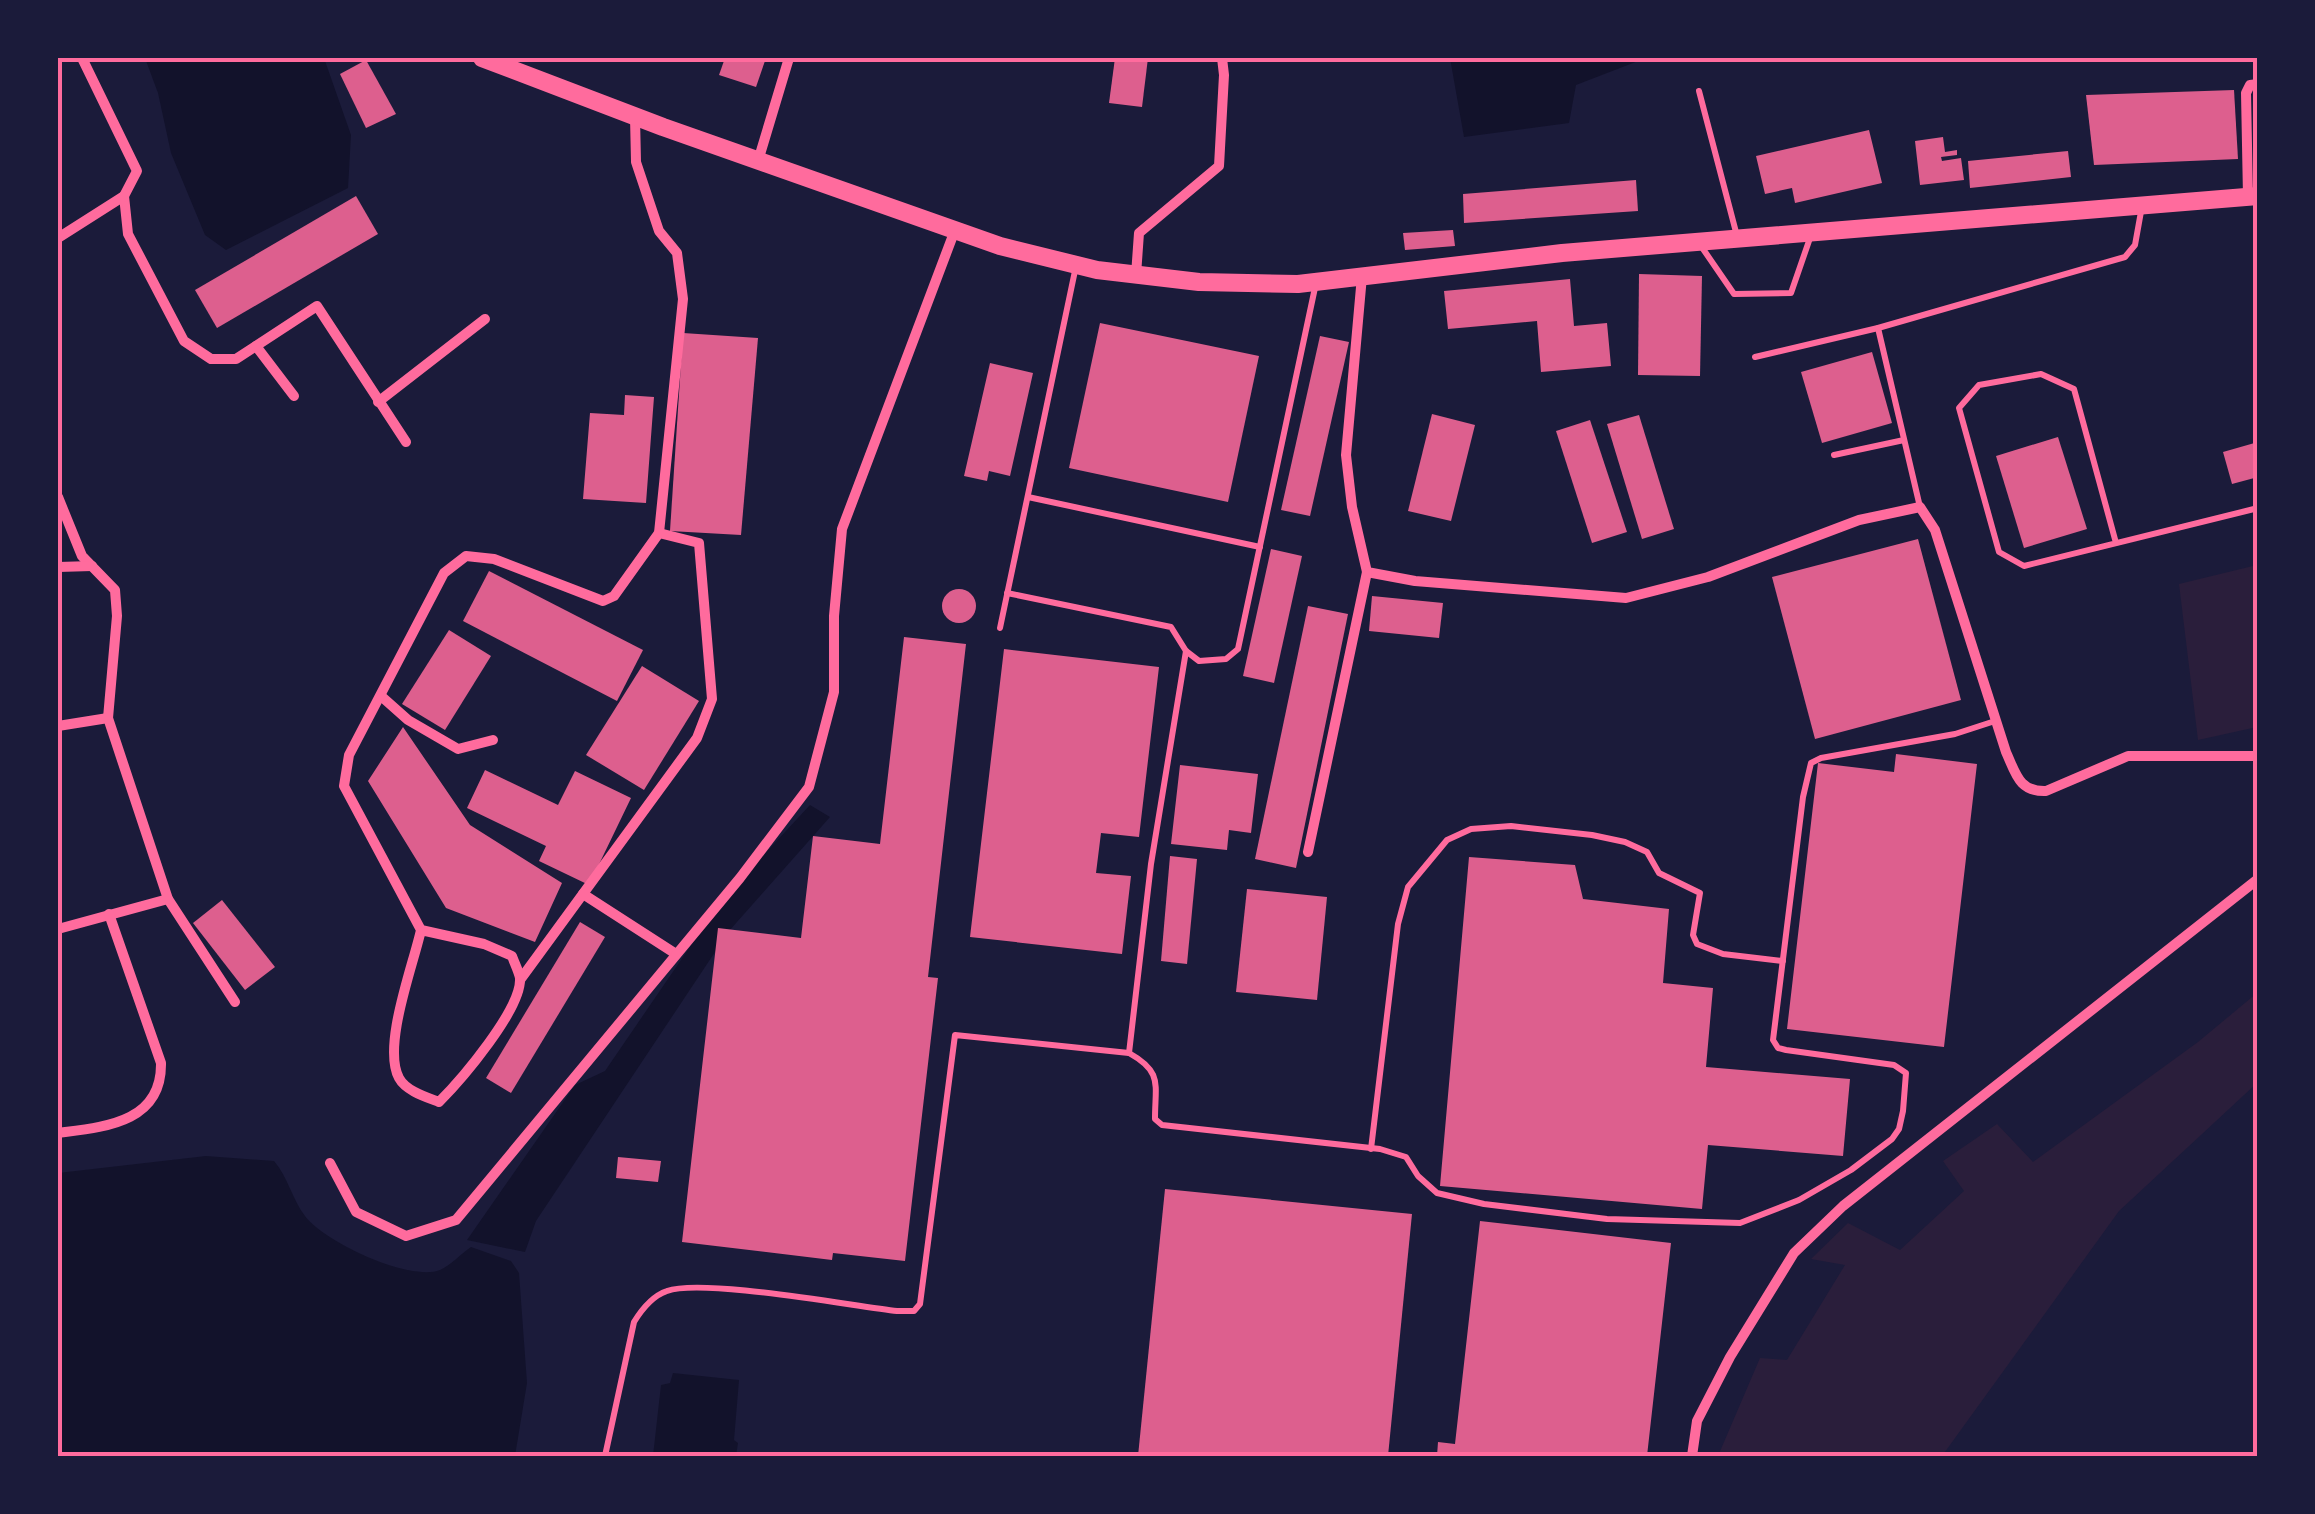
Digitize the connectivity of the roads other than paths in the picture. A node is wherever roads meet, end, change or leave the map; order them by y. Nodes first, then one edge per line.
1 (82, 58) edge
2 (482, 58) edge
3 (790, 58) edge
4 (1222, 58) edge
5 (2258, 84) edge
6 (1698, 91) dead end
7 (636, 116) junction
8 (758, 161) junction
9 (124, 196) junction
10 (2253, 197) edge
11 (2142, 205) junction
12 (955, 230) junction
13 (1813, 230) junction
14 (58, 238) edge
15 (1737, 238) junction
16 (1698, 241) junction
17 (1076, 265) junction
18 (1136, 275) junction
19 (1362, 276) junction
20 (1316, 281) junction
21 (484, 319) dead end
22 (1878, 328) junction
23 (256, 346) junction
24 (1754, 357) dead end
25 (294, 396) dead end
26 (378, 402) junction
27 (1904, 440) junction
28 (406, 442) dead end
29 (1834, 454) dead end
30 (58, 497) edge
31 (1028, 497) junction
32 (1920, 507) junction
33 (2258, 508) edge
34 (660, 533) junction
35 (2116, 544) junction
36 (1260, 547) junction
37 (92, 566) junction
38 (58, 567) edge
39 (1367, 572) junction
40 (1007, 593) junction
41 (1000, 628) dead end
42 (1186, 651) junction
43 (381, 696) junction
44 (108, 718) junction
45 (1996, 721) junction
46 (58, 726) edge
47 (493, 740) dead end
48 (2258, 756) edge
49 (1308, 852) dead end
50 (2258, 879) edge
51 (583, 894) junction
52 (168, 899) junction
53 (109, 914) junction
54 (58, 929) edge
55 (421, 930) junction
56 (676, 954) junction
57 (1783, 961) junction
58 (520, 980) junction
59 (236, 1002) dead end
60 (1129, 1053) junction
61 (58, 1133) edge
62 (1371, 1148) junction
63 (330, 1162) dead end
64 (604, 1456) edge
65 (1692, 1456) edge

1 - 9 street
2 - 7 main road
3 - 8 street
4 - 18 street
5 - 10 street
6 - 15 lane
7 - 8 main road
7 - 34 street
8 - 12 main road
9 - 14 street
9 - 23 street
10 - 11 main road
11 - 13 main road
11 - 22 lane
12 - 17 main road
12 - 56 street
13 - 15 main road
13 - 16 lane
15 - 16 main road
16 - 19 main road
17 - 18 main road
17 - 31 lane
18 - 20 main road
19 - 20 main road
19 - 39 street
20 - 36 lane
21 - 26 street
22 - 24 lane
22 - 27 lane
23 - 25 street
23 - 26 street
26 - 28 street
27 - 29 lane
27 - 32 lane
30 - 37 street
31 - 36 lane
31 - 40 lane
32 - 39 street
32 - 45 street
33 - 35 lane
34 - 43 street
34 - 51 street
35 - 35 lane
36 - 42 lane
37 - 38 street
37 - 44 street
39 - 49 street
40 - 41 lane
40 - 42 lane
42 - 60 lane
43 - 47 street
43 - 55 street
44 - 46 street
44 - 52 street
45 - 48 street
45 - 57 lane
50 - 65 street
51 - 56 street
51 - 58 street
52 - 53 street
52 - 59 street
53 - 54 street
53 - 61 street
55 - 58 street
55 - 58 street
56 - 63 street
57 - 62 lane
57 - 62 lane
60 - 62 lane
60 - 64 lane

